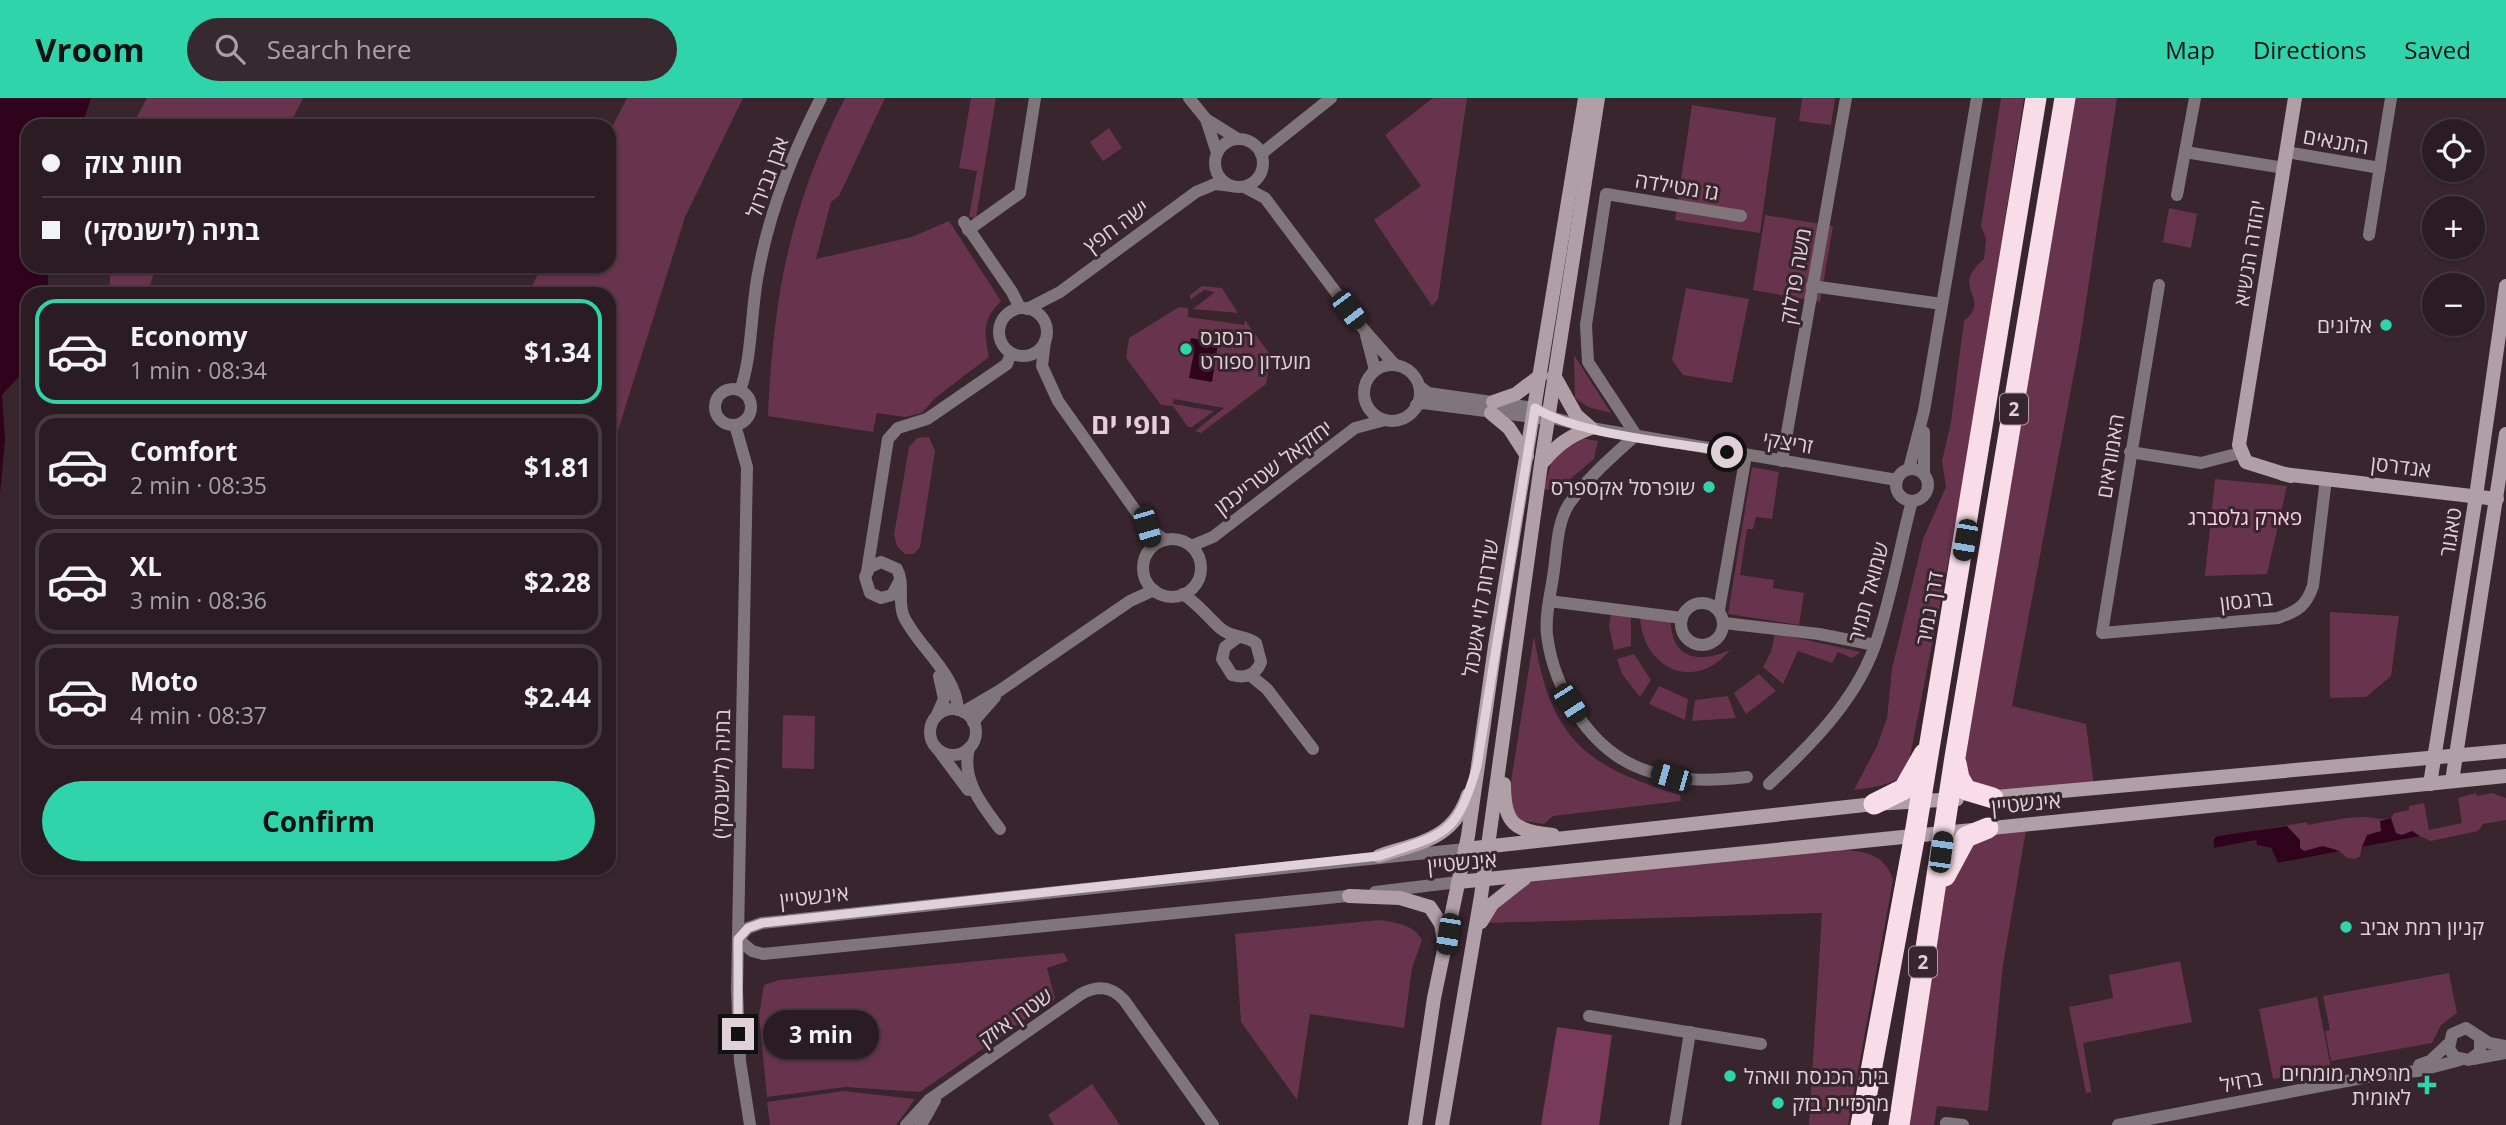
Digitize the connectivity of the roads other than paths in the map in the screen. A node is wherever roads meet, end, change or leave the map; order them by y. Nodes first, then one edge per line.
1 (821, 98) edge
2 (1035, 98) edge
3 (1189, 98) edge
4 (1331, 98) edge
5 (1585, 98) edge
6 (1598, 98) edge
7 (1846, 98) edge
8 (1977, 98) edge
9 (2036, 98) edge
10 (2064, 98) edge
11 (2194, 98) edge
12 (2295, 98) edge
13 (2391, 98) edge
14 (1206, 120) junction
15 (1281, 135) junction
16 (1238, 139) junction
17 (1252, 143) junction
18 (2185, 152) junction
19 (2286, 152) junction
20 (1261, 153) junction
21 (1216, 157) junction
22 (2284, 168) junction
23 (2380, 168) junction
24 (1261, 173) junction
25 (1238, 187) junction
26 (1196, 192) junction
27 (2178, 195) dead end
28 (1265, 198) junction
29 (1741, 216) dead end
30 (2369, 235) dead end
31 (2159, 285) dead end
32 (1812, 286) junction
33 (2506, 286) edge
34 (1059, 292) junction
35 (1942, 304) junction
36 (1023, 308) junction
37 (1045, 323) junction
38 (1365, 331) junction
39 (1045, 341) junction
40 (1014, 354) junction
41 (1395, 365) junction
42 (1375, 370) junction
43 (1548, 377) junction
44 (1419, 386) junction
45 (740, 390) junction
46 (1058, 401) junction
47 (1365, 401) junction
48 (1416, 405) junction
49 (1492, 407) junction
50 (1924, 411) junction
51 (1534, 413) junction
52 (1550, 417) junction
53 (1385, 419) junction
54 (735, 425) junction
55 (1355, 428) junction
56 (1591, 428) junction
57 (2506, 434) edge
58 (1636, 435) junction
59 (2130, 452) junction
60 (2236, 454) junction
61 (1746, 455) junction
62 (1527, 456) junction
63 (1782, 461) junction
64 (1541, 464) junction
65 (1909, 469) junction
66 (1924, 473) junction
67 (2326, 479) junction
68 (1897, 480) junction
69 (2476, 496) junction
70 (2501, 500) edge
71 (1912, 501) junction
72 (874, 528) junction
73 (1213, 537) junction
74 (1159, 543) junction
75 (1191, 546) junction
76 (887, 563) junction
77 (1201, 563) junction
78 (867, 572) junction
79 (1145, 577) junction
80 (900, 580) junction
81 (1196, 584) junction
82 (1154, 590) junction
83 (1183, 594) junction
84 (881, 598) junction
85 (1130, 601) junction
86 (1549, 601) junction
87 (1203, 608) junction
88 (1718, 610) junction
89 (1682, 618) junction
90 (1724, 623) junction
91 (1221, 629) junction
92 (2102, 633) joint
93 (1237, 638) junction
94 (1875, 645) junction
95 (1225, 647) junction
96 (1254, 672) junction
97 (999, 691) junction
98 (961, 711) junction
99 (936, 716) junction
100 (973, 722) junction
101 (1504, 733) junction
102 (1930, 743) junction
103 (935, 747) junction
104 (969, 748) junction
105 (1313, 749) dead end
106 (2506, 751) edge
107 (2456, 756) junction
108 (1955, 757) junction
109 (2436, 758) junction
110 (1477, 766) junction
111 (2506, 776) edge
112 (1747, 777) dead end
113 (2452, 781) junction
114 (1769, 784) dead end
115 (2430, 784) junction
116 (1993, 798) junction
117 (1920, 800) junction
118 (1948, 800) junction
119 (1874, 804) junction
120 (982, 806) junction
121 (1988, 828) junction
122 (1000, 830) dead end
123 (1944, 832) junction
124 (1915, 834) junction
125 (1586, 836) junction
126 (1488, 847) junction
127 (1465, 849) junction
128 (1379, 856) junction
129 (1533, 875) junction
130 (1483, 881) junction
131 (1458, 882) junction
132 (1349, 896) junction
133 (1933, 900) junction
134 (738, 939) junction
135 (1473, 943) junction
136 (1446, 950) junction
137 (1590, 1016) dead end
138 (1690, 1032) junction
139 (2480, 1038) junction
140 (1760, 1044) dead end
141 (2448, 1044) junction
142 (2506, 1046) edge
143 (2506, 1054) edge
144 (2466, 1059) junction
145 (2413, 1069) junction
146 (942, 1092) junction
147 (1946, 1123) dead end
148 (750, 1125) edge
149 (906, 1125) edge
150 (921, 1125) edge
151 (1213, 1125) edge
152 (1415, 1125) edge
153 (1442, 1125) edge
154 (1675, 1125) edge
155 (1861, 1125) edge
156 (1899, 1125) edge
157 (1963, 1125) edge
158 (2118, 1125) edge

1 - 45 street, אבן גבירול
2 - 36 street
3 - 14 street
4 - 15 street
5 - 43 street, שדרות לוי אשכול
6 - 43 street, שדרות לוי אשכול
7 - 32 street, משה פרלוק
8 - 35 street
9 - 102 highway, דרך נמיר / 2
10 - 108 highway, 2
11 - 18 street
12 - 19 street, יהודה הנשיא
13 - 23 street, התנאים
14 - 16 street
14 - 21 street
15 - 17 street
15 - 20 street
16 - 17 street
16 - 21 street
17 - 20 street
18 - 22 street
18 - 27 street
19 - 22 street, יהודה הנשיא
19 - 23 street, התנאים
20 - 24 street
21 - 25 street
21 - 26 street, ישה חפץ
22 - 60 street, יהודה הנשיא
23 - 30 street, התנאים
24 - 25 street
24 - 28 street
25 - 26 street, ישה חפץ
25 - 28 street
26 - 34 street, ישה חפץ
28 - 38 street
29 - 58 street, גז מטילדה
31 - 59 street, האמוראים
32 - 35 street
32 - 63 street, משה פרלוק
33 - 69 street, טאגור
34 - 36 street, ישה חפץ
34 - 37 street, ישה חפץ
35 - 50 street
36 - 37 street
36 - 40 street
37 - 39 street
38 - 41 street
38 - 42 street
39 - 40 street
39 - 46 street
40 - 46 street
40 - 72 street
41 - 42 street
41 - 44 street
42 - 47 street
43 - 49 street
43 - 51 street, שדרות לוי אשכול
43 - 52 street, שדרות לוי אשכול
43 - 56 street
44 - 48 street
44 - 49 street
45 - 54 street
45 - 54 street
46 - 74 street
47 - 53 street
47 - 55 street, יחזקאל שטרייכמן
48 - 49 street
48 - 53 street
49 - 51 street
49 - 62 street
50 - 65 street
50 - 66 street
51 - 52 street, זריצקי
51 - 62 street, שדרות לוי אשכול
52 - 56 street, זריצקי
52 - 64 street, שדרות לוי אשכול
53 - 55 street, יחזקאל שטרייכמן
54 - 134 street, בתיה (לישנסקי)
55 - 73 street, יחזקאל שטרייכמן
56 - 58 street, זריצקי
56 - 64 street
57 - 70 street, טאגור
58 - 61 street, זריצקי
58 - 86 street
59 - 60 street
59 - 92 street, האמוראים
60 - 67 street, אנדרסן
61 - 63 street, זריצקי
61 - 88 street
62 - 110 street, שדרות לוי אשכול
63 - 68 street, זריצקי
64 - 101 street, שדרות לוי אשכול
65 - 66 street
65 - 68 street
66 - 71 street
67 - 69 street, אנדרסן
67 - 92 street, ברגסון
68 - 71 street
69 - 70 street, אנדרסן
69 - 109 street, טאגור
70 - 107 street, טאגור
71 - 94 street, שמואל תמיר
72 - 76 street
72 - 78 street
73 - 75 street, יחזקאל שטרייכמן
73 - 77 street, יחזקאל שטרייכמן
74 - 75 street
74 - 79 street
75 - 77 street
76 - 78 street
76 - 80 street
77 - 81 street
78 - 84 street
79 - 82 street
79 - 85 street
80 - 84 street
80 - 98 street
81 - 83 street
81 - 87 street
82 - 83 street
82 - 85 street
83 - 87 street
84 - 99 street
85 - 97 street
86 - 89 street
86 - 112 street
87 - 91 street
88 - 89 street
88 - 90 street
89 - 90 street
90 - 94 street
91 - 93 street
91 - 95 street
93 - 95 street
93 - 96 street
94 - 114 street, שמואל תמיר
95 - 96 street
96 - 105 street
97 - 98 street
97 - 100 street
98 - 99 street
98 - 100 street
99 - 103 street
100 - 104 street
101 - 125 street
101 - 126 street, שדרות לוי אשכול
102 - 117 highway, דרך נמיר / 2
102 - 119 highway
103 - 104 street
103 - 120 street
104 - 120 street
106 - 107 street, אינשטיין
107 - 109 street, אינשטיין
107 - 113 street, טאגור
108 - 116 highway
108 - 118 highway, 2
109 - 115 street, טאגור
109 - 116 street, אינשטיין
110 - 127 street, שדרות לוי אשכול
110 - 128 street
111 - 113 street, אינשטיין
113 - 115 street, אינשטיין
115 - 121 street, אינשטיין
116 - 118 street, אינשטיין
117 - 118 street, אינשטיין
117 - 119 street, אינשטיין
117 - 124 highway, דרך נמיר / 2
118 - 123 highway, 2
119 - 125 street, אינשטיין
120 - 122 street
121 - 123 street, אינשטיין
121 - 133 highway
123 - 124 street, אינשטיין
123 - 133 highway, 2
124 - 129 street, אינשטיין
124 - 155 highway, דרך נמיר / 2
125 - 126 street, אינשטיין
126 - 127 street, אינשטיין
126 - 130 street, שדרות לוי אשכול
127 - 128 street, אינשטיין
127 - 131 street, שדרות לוי אשכול
128 - 134 street, אינשטיין
129 - 130 street, אינשטיין
129 - 135 street
130 - 131 street, אינשטיין
130 - 135 street, שדרות לוי אשכול
131 - 132 street, אינשטיין
131 - 136 street, שדרות לוי אשכול
132 - 134 street, אינשטיין
132 - 136 street
133 - 156 highway, 2
134 - 148 street, בתיה (לישנסקי)
135 - 153 street, שדרות לוי אשכול
136 - 152 street, שדרות לוי אשכול
137 - 138 street
138 - 140 street
138 - 154 street
139 - 141 street
139 - 142 street
139 - 144 street
141 - 144 street
141 - 145 street, ברזיל
143 - 144 street, ברזיל
144 - 145 street, ברזיל
145 - 158 street, ברזיל
146 - 149 street, שטרן איזק
146 - 150 street, שטרן איזק
146 - 151 street, שטרן איזק
147 - 157 street

